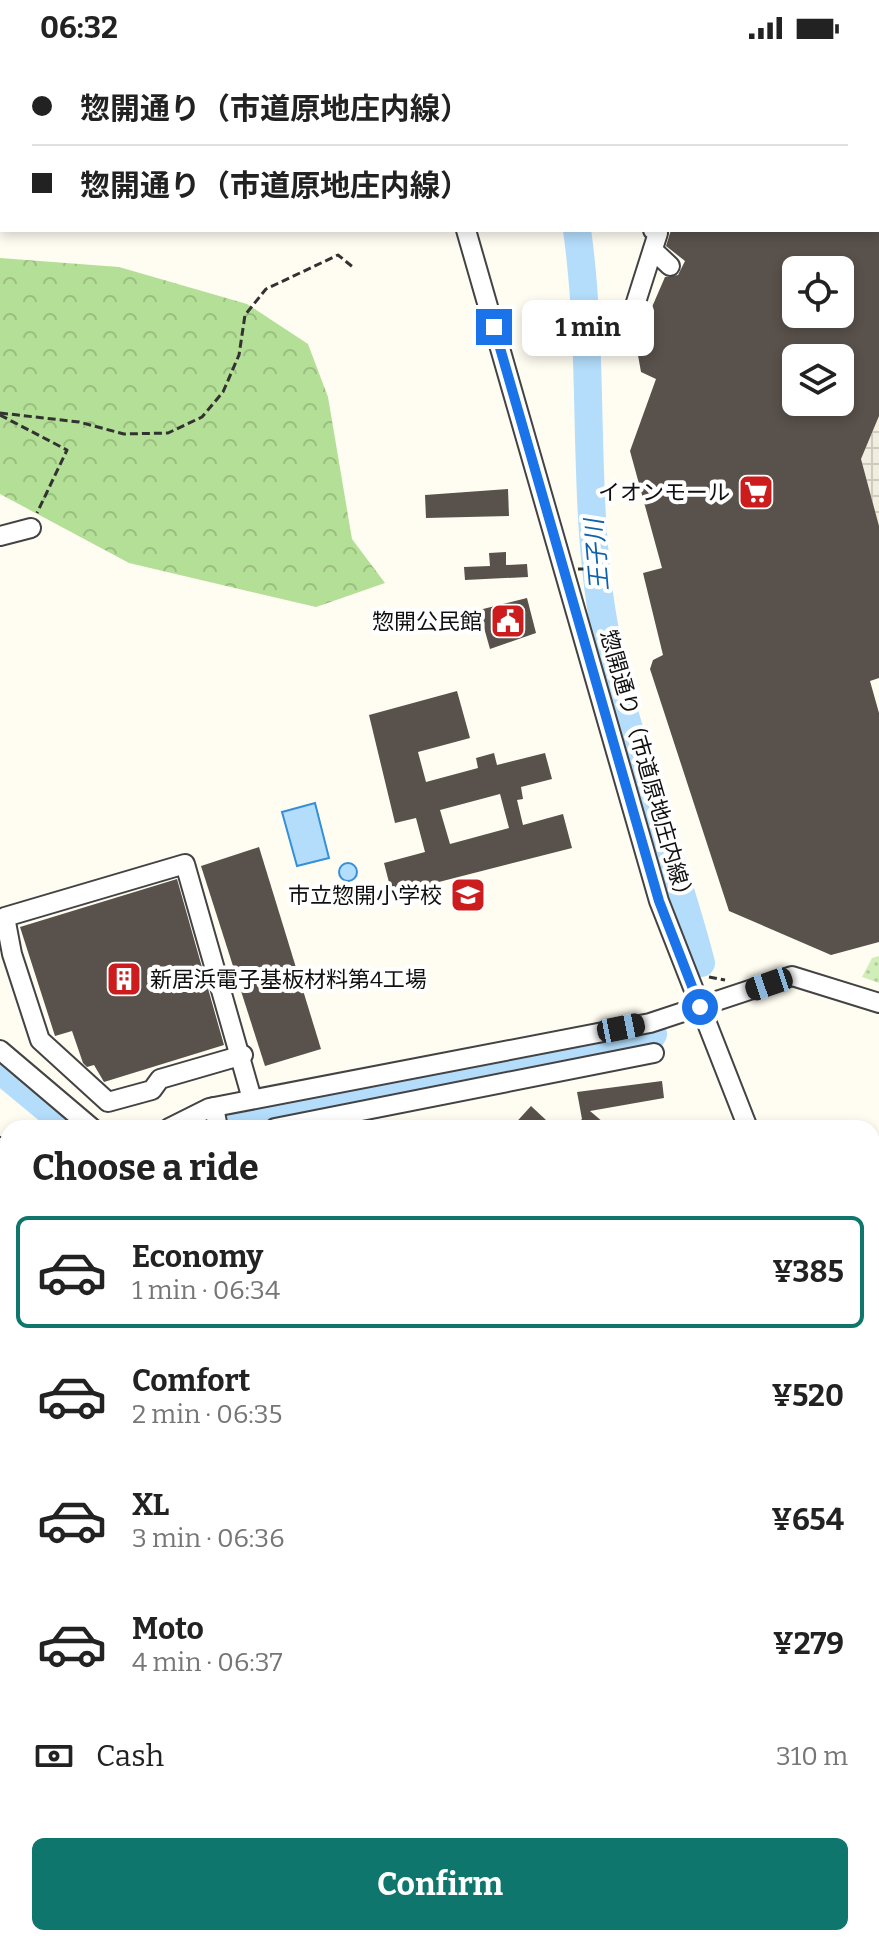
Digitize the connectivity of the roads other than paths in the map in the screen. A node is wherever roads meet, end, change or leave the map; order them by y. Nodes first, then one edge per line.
1 (467, 232) edge
2 (656, 232) edge
3 (653, 250) junction
4 (670, 266) dead end
5 (630, 321) dead end
6 (31, 528) road end
7 (0, 536) edge
8 (879, 1003) edge
9 (700, 1007) junction
10 (654, 1053) dead end
11 (243, 1055) junction
12 (4, 1059) edge
13 (252, 1099) junction
14 (214, 1107) junction
15 (82, 1120) edge
16 (186, 1120) edge
17 (216, 1120) edge
18 (315, 1120) edge
19 (745, 1120) edge

1 - 9 street, 惣開通り（市道原地庄内線）
2 - 3 street
3 - 4 street
3 - 5 street
6 - 7 street
8 - 9 street
9 - 13 street
9 - 19 street, 惣開通り（市道原地庄内線）
10 - 18 street
11 - 11 street
11 - 13 street
12 - 15 street
13 - 14 street
14 - 16 street
14 - 17 street

